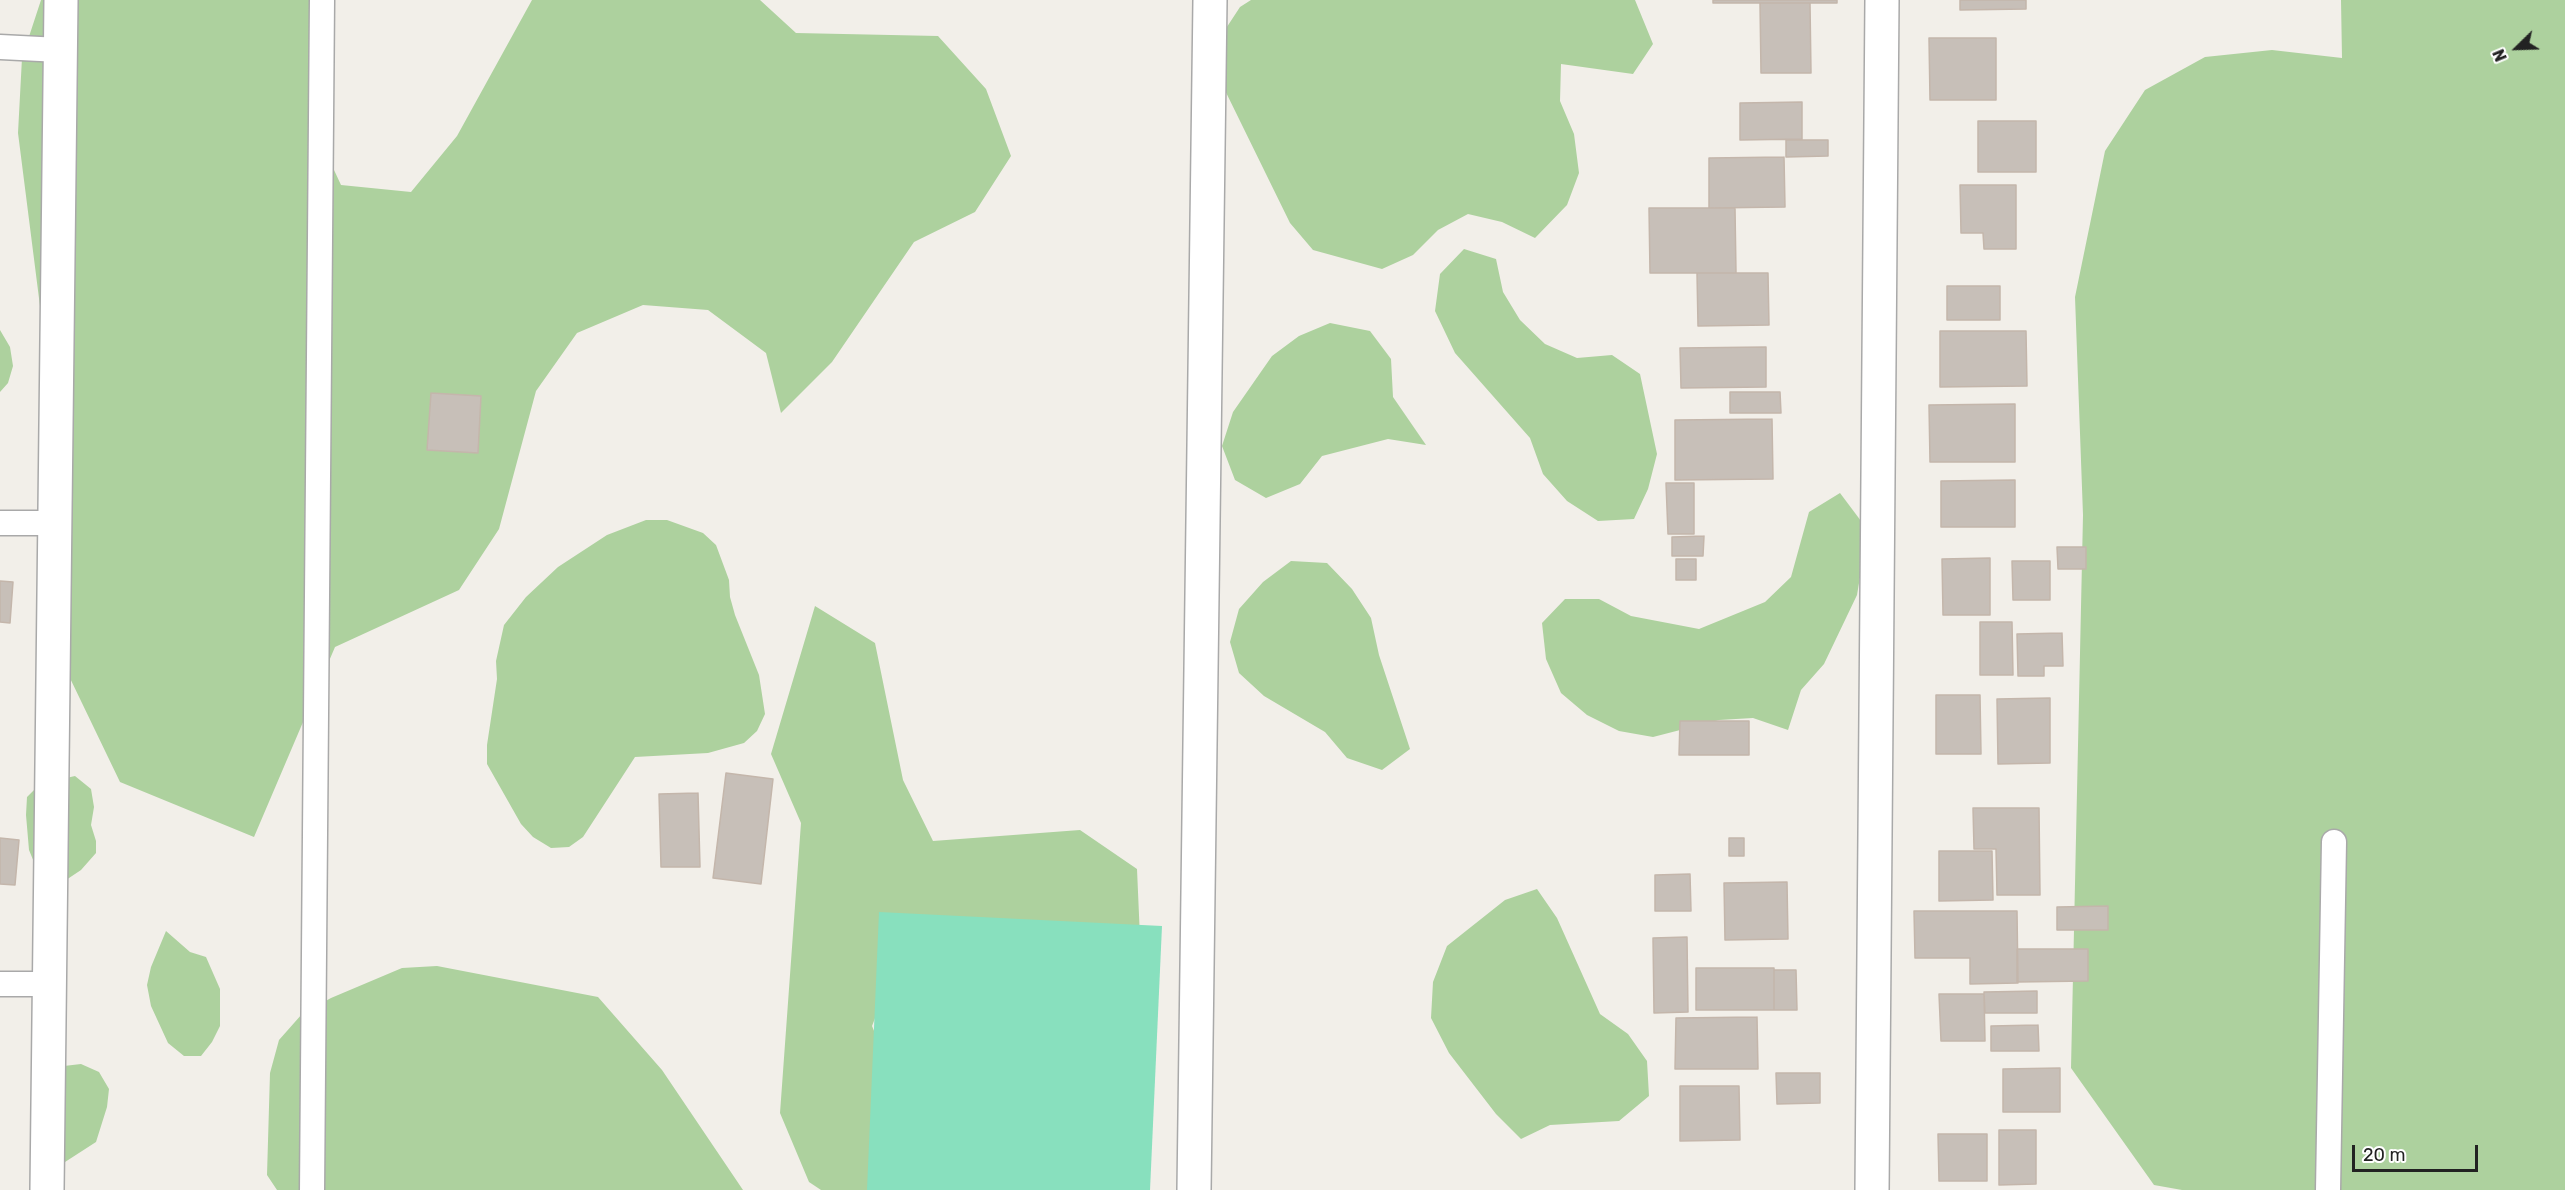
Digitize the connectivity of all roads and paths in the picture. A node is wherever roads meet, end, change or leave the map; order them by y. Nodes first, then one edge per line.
1 (61, 0) edge
2 (322, 0) edge
3 (1210, 0) edge
4 (1882, 0) edge
5 (0, 47) edge
6 (60, 50) junction
7 (0, 523) edge
8 (54, 523) junction
9 (2334, 842) dead end
10 (0, 984) edge
11 (49, 984) junction
12 (47, 1190) edge
13 (312, 1190) edge
14 (1194, 1190) edge
15 (1872, 1190) edge
16 (2328, 1190) edge

1 - 6 street
2 - 13 lane
3 - 14 street
4 - 15 street
5 - 6 lane
6 - 8 street
7 - 8 lane
8 - 11 street
9 - 16 lane
10 - 11 lane
11 - 12 street

